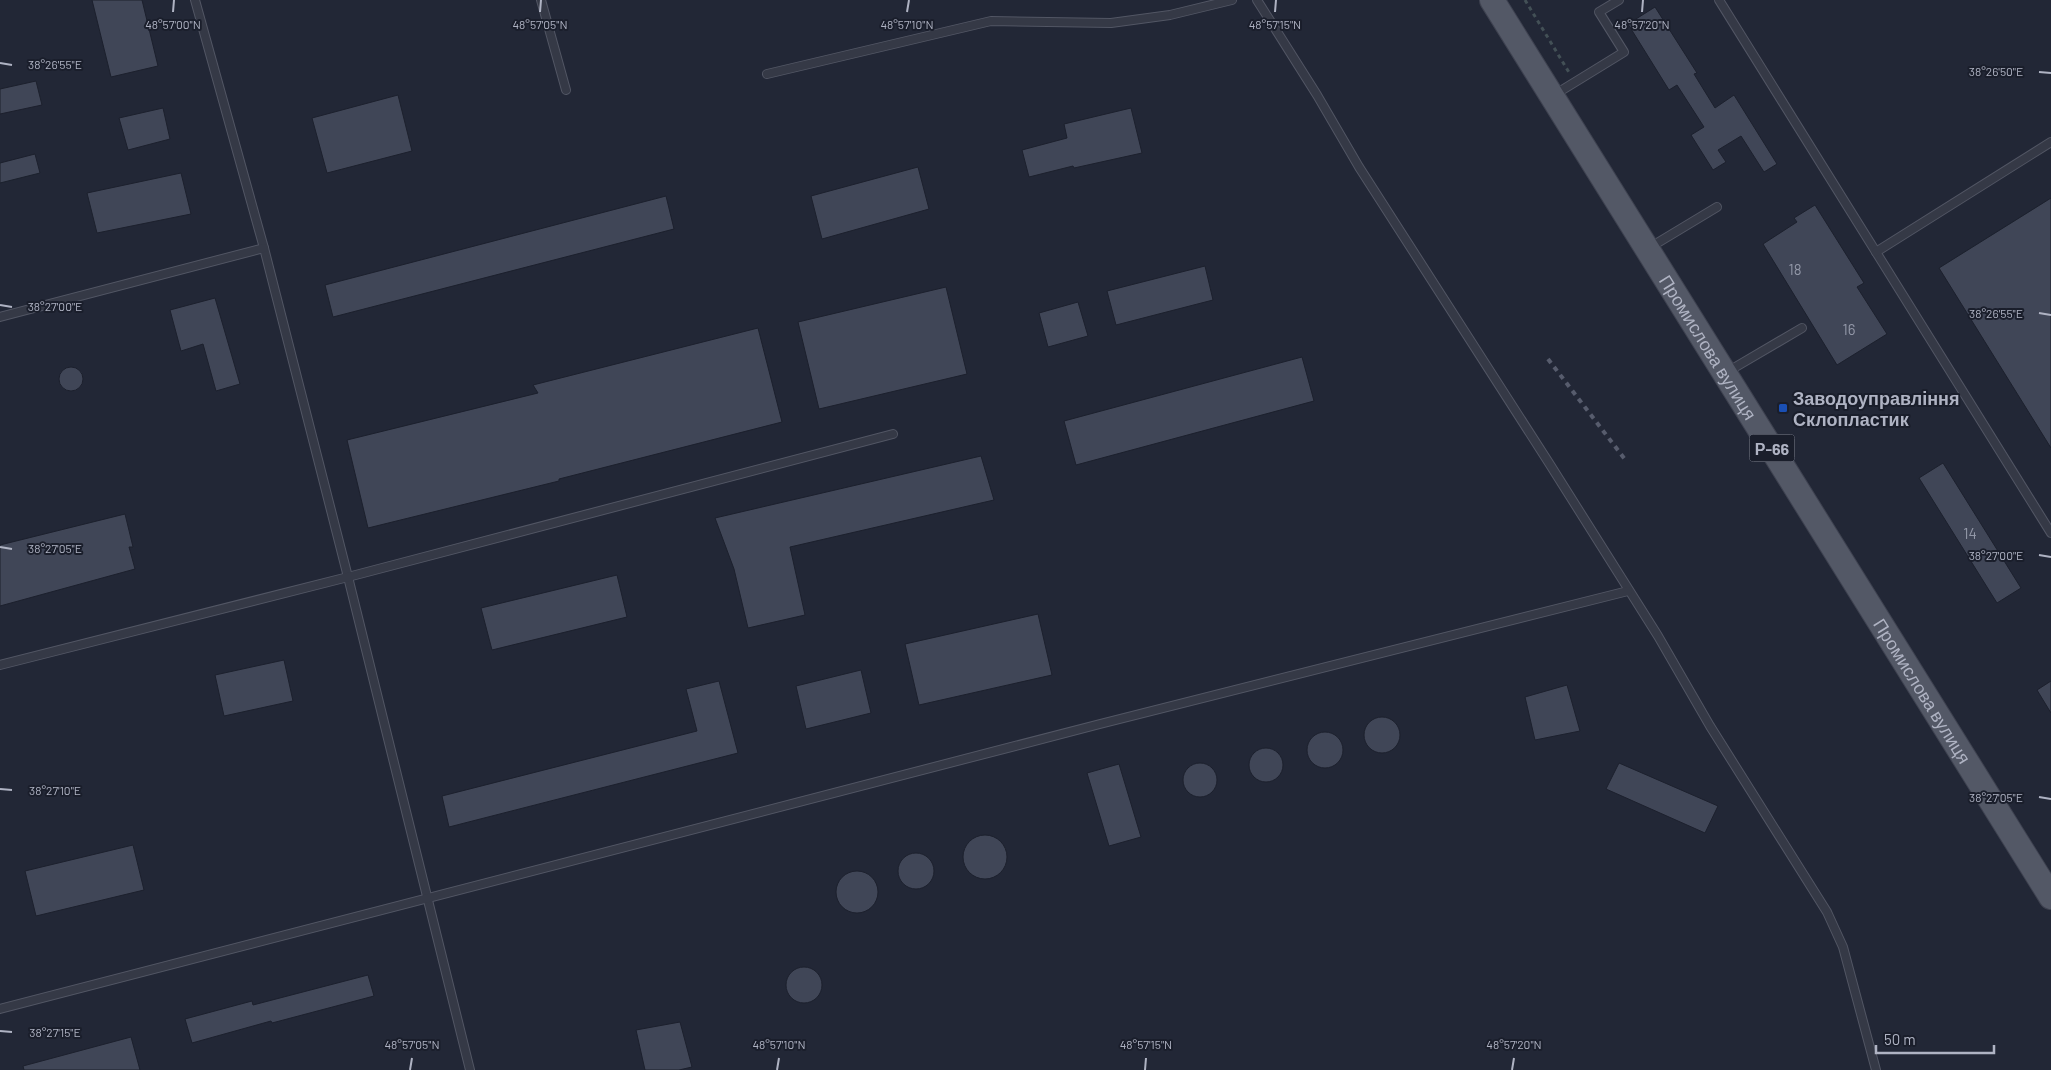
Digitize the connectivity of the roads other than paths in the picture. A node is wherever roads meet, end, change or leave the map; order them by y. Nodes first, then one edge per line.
1 (195, 0) edge
2 (541, 0) edge
3 (1232, 0) edge
4 (1257, 0) edge
5 (1492, 0) edge
6 (1618, 0) edge
7 (1719, 0) edge
8 (767, 74) dead end
9 (566, 90) dead end
10 (1553, 96) junction
11 (2051, 142) edge
12 (1717, 207) dead end
13 (264, 248) junction
14 (1648, 249) junction
15 (1876, 252) junction
16 (0, 317) edge
17 (1802, 328) dead end
18 (1725, 373) junction
19 (893, 434) dead end
20 (2051, 533) edge
21 (348, 577) junction
22 (1628, 590) junction
23 (0, 665) edge
24 (2050, 892) edge
25 (428, 899) junction
26 (0, 1008) edge
27 (470, 1070) edge
28 (1876, 1070) edge

1 - 13 lane
2 - 9 lane
3 - 8 lane
4 - 22 lane
5 - 10 main road, Промислова вулиця / Р-66
6 - 10 lane
7 - 15 lane
10 - 14 main road, Промислова вулиця / Р-66
11 - 15 lane
12 - 14 lane
13 - 16 lane
13 - 21 lane
14 - 18 main road, Промислова вулиця / Р-66
15 - 20 lane
17 - 18 lane
18 - 24 main road, Промислова вулиця / Р-66
19 - 21 lane
21 - 23 lane
21 - 25 lane
22 - 25 lane
22 - 28 lane
25 - 26 lane
25 - 27 lane

